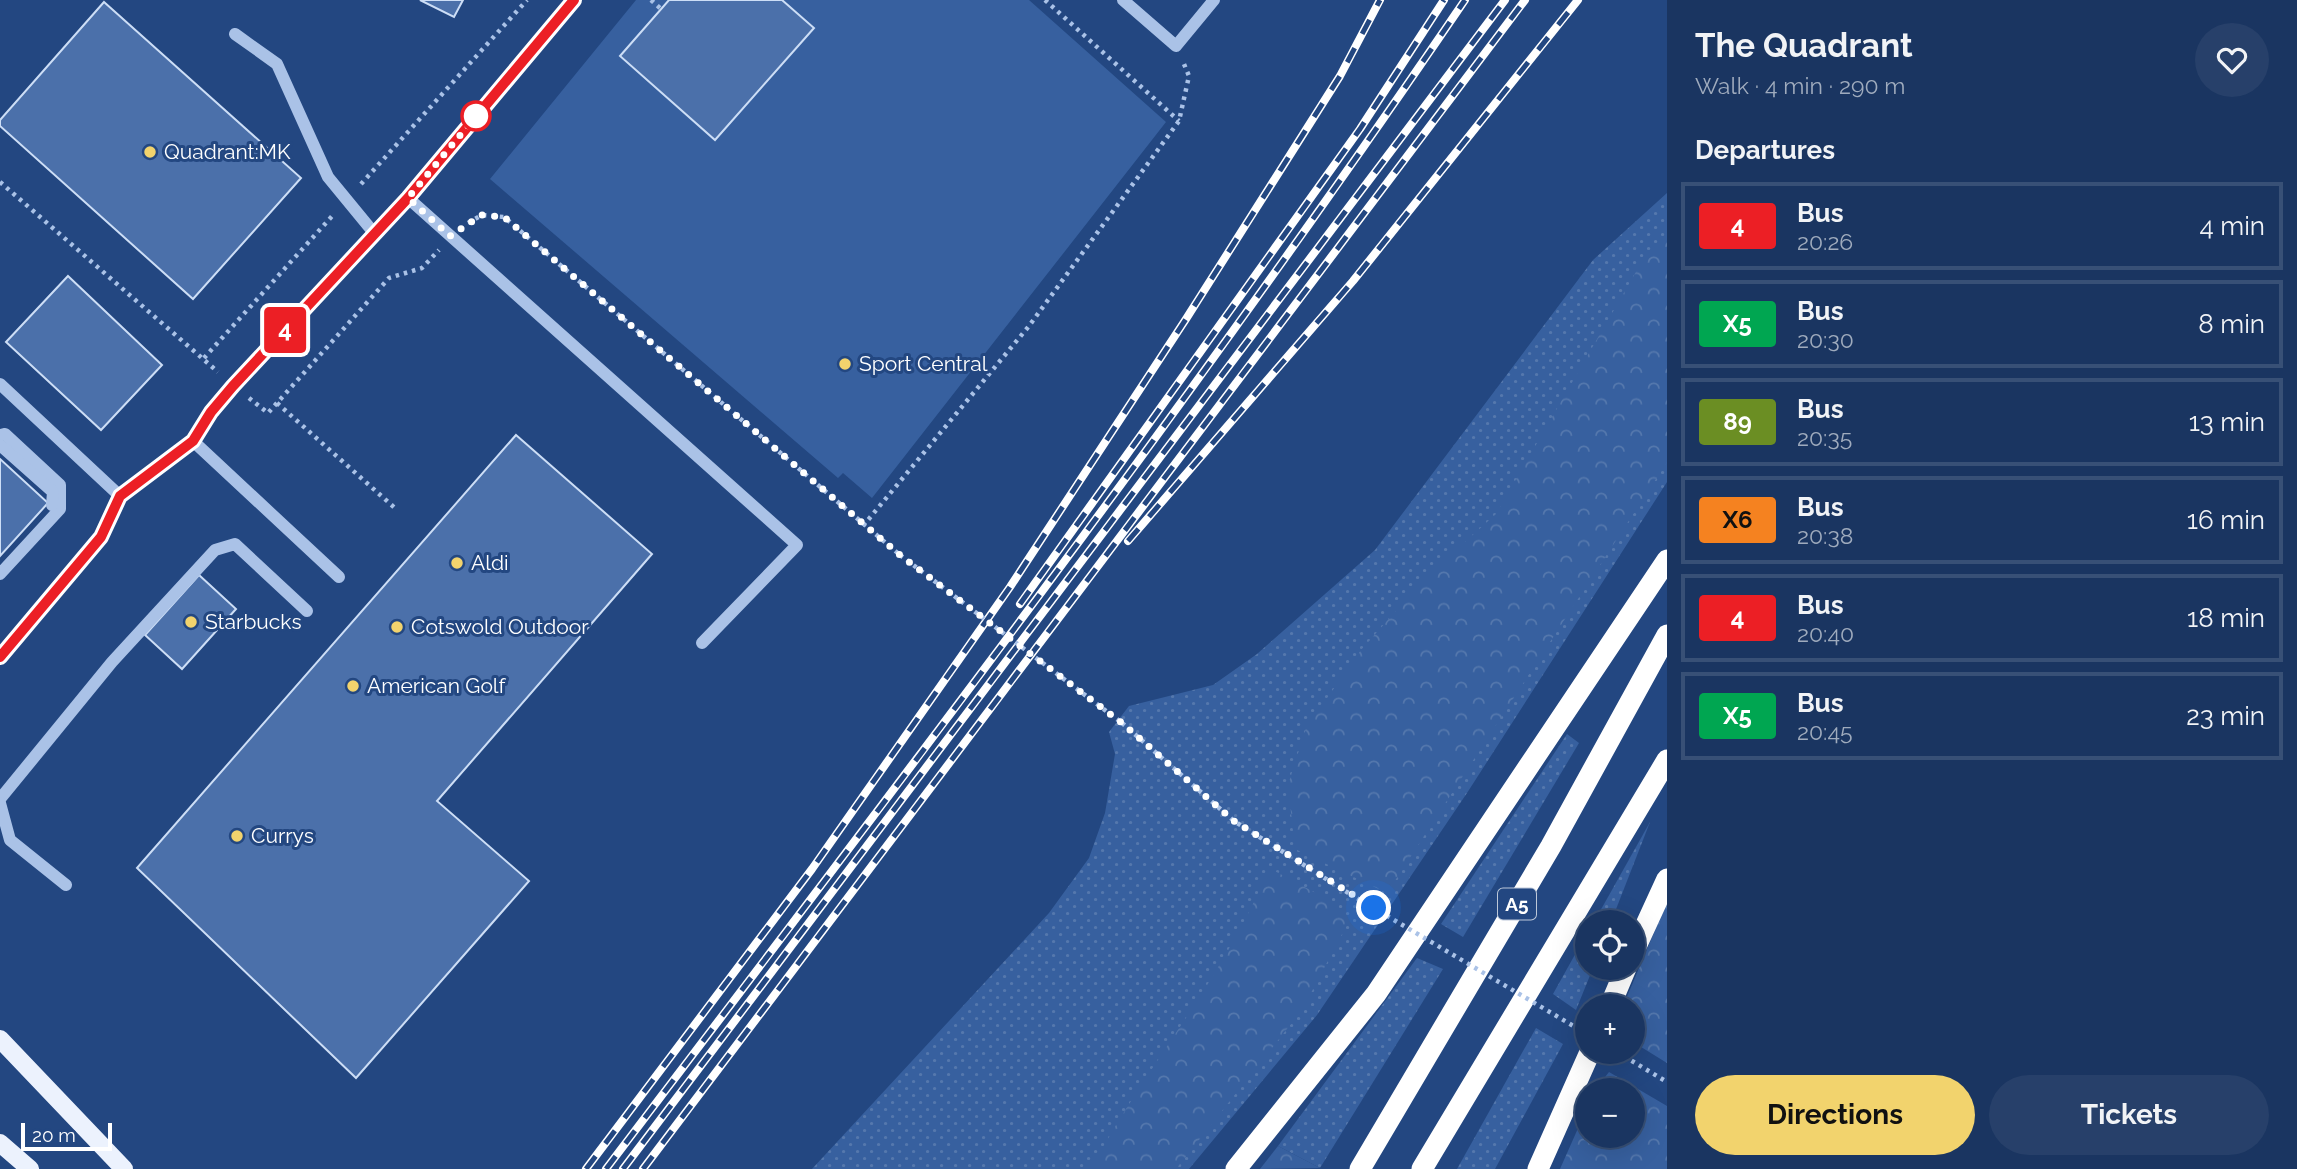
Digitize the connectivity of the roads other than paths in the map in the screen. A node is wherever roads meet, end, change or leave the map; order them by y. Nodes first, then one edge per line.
1 (573, 0) edge
2 (1123, 0) edge
3 (1214, 0) edge
4 (235, 34) dead end
5 (408, 198) junction
6 (374, 233) junction
7 (0, 384) edge
8 (0, 435) edge
9 (193, 441) junction
10 (0, 445) edge
11 (120, 496) junction
12 (1667, 559) edge
13 (0, 563) edge
14 (0, 574) edge
15 (339, 577) dead end
16 (307, 611) dead end
17 (1667, 635) edge
18 (702, 643) dead end
19 (0, 657) edge
20 (1667, 760) edge
21 (0, 801) edge
22 (1667, 879) edge
23 (66, 885) dead end
24 (1645, 927) edge
25 (0, 1039) edge
26 (1585, 1064) edge
27 (0, 1143) edge
28 (30, 1169) edge
29 (124, 1169) edge
30 (1236, 1169) edge
31 (1360, 1169) edge
32 (1422, 1169) edge
33 (1538, 1169) edge

1 - 5 street
2 - 3 street
4 - 6 street
5 - 6 street
5 - 18 street
6 - 9 street
7 - 11 street
8 - 14 street
9 - 11 street
9 - 15 street
10 - 13 street
11 - 19 street
12 - 30 highway
16 - 21 street
17 - 31 highway, A5
20 - 32 highway, A5
21 - 23 street
22 - 24 highway
25 - 29 main road
26 - 33 highway
27 - 28 main road

